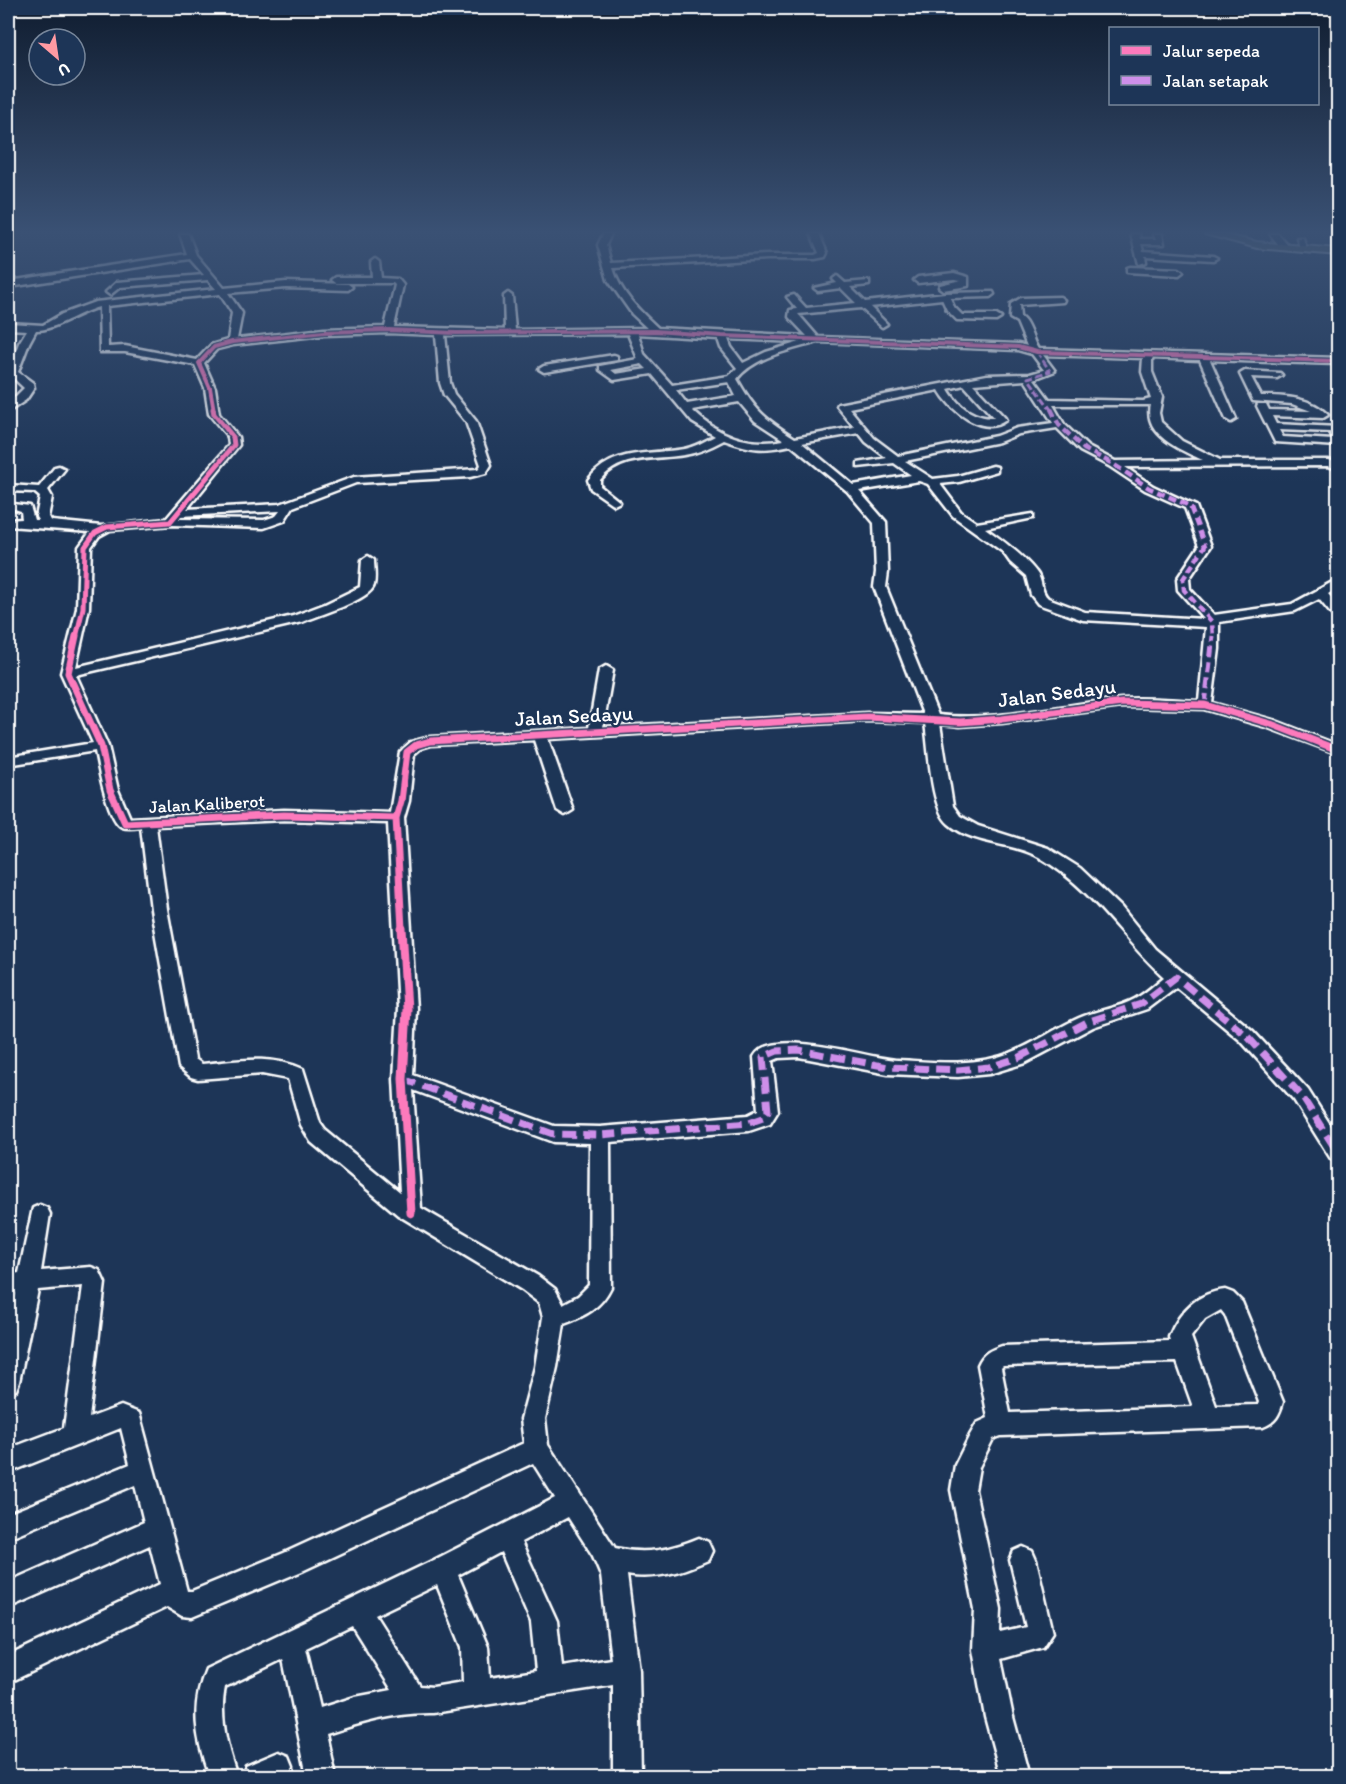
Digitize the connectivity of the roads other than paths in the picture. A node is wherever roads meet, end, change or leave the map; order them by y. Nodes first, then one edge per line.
1 (62, 317) edge
2 (103, 317) edge
3 (236, 317) edge
4 (392, 317) edge
5 (509, 317) edge
6 (641, 317) edge
7 (795, 317) edge
8 (875, 317) edge
9 (1016, 317) edge
10 (882, 324) dead end
11 (8, 326) edge
12 (33, 328) junction
13 (389, 330) junction
14 (440, 330) junction
15 (632, 331) junction
16 (655, 331) junction
17 (483, 332) junction
18 (510, 332) junction
19 (722, 336) junction
20 (816, 340) junction
21 (232, 342) junction
22 (493, 345) dead end
23 (1037, 352) junction
24 (1148, 355) junction
25 (1203, 356) junction
26 (641, 358) junction
27 (1267, 358) junction
28 (1338, 361) edge
29 (199, 363) junction
30 (742, 368) junction
31 (544, 369) dead end
32 (653, 371) junction
33 (1029, 377) junction
34 (966, 382) junction
35 (942, 387) junction
36 (1283, 387) junction
37 (670, 388) junction
38 (737, 388) junction
39 (1257, 399) junction
40 (1156, 401) junction
41 (1046, 402) junction
42 (680, 404) junction
43 (8, 409) edge
44 (1265, 413) junction
45 (1323, 415) junction
46 (1231, 420) dead end
47 (1059, 425) junction
48 (863, 429) junction
49 (723, 436) junction
50 (1337, 437) edge
51 (795, 443) junction
52 (896, 459) junction
53 (1113, 464) junction
54 (1224, 464) junction
55 (862, 465) dead end
56 (1338, 466) edge
57 (59, 469) dead end
58 (993, 469) dead end
59 (926, 480) junction
60 (8, 488) edge
61 (851, 489) junction
62 (42, 490) junction
63 (614, 502) dead end
64 (13, 507) dead end
65 (1029, 516) dead end
66 (174, 517) junction
67 (28, 522) junction
68 (8, 523) edge
69 (47, 523) junction
70 (975, 527) junction
71 (100, 529) junction
72 (368, 560) dead end
73 (1338, 583) edge
74 (1322, 594) junction
75 (1338, 613) edge
76 (1212, 621) junction
77 (606, 670) dead end
78 (68, 673) junction
79 (1205, 705) junction
80 (932, 719) junction
81 (595, 733) junction
82 (540, 736) junction
83 (101, 746) junction
84 (1338, 750) edge
85 (8, 761) edge
86 (565, 810) dead end
87 (396, 818) junction
88 (148, 822) junction
89 (1176, 977) junction
90 (403, 1079) junction
91 (600, 1135) junction
92 (1338, 1153) edge
93 (411, 1213) junction
94 (40, 1214) dead end
95 (18, 1282) edge
96 (554, 1317) junction
97 (1184, 1351) junction
98 (8, 1382) edge
99 (1208, 1416) junction
100 (1001, 1425) junction
101 (75, 1435) junction
102 (537, 1449) junction
103 (8, 1461) edge
104 (143, 1470) junction
105 (572, 1502) junction
106 (8, 1526) edge
107 (159, 1529) junction
108 (506, 1536) junction
109 (699, 1551) dead end
110 (608, 1558) junction
111 (1023, 1560) dead end
112 (443, 1569) junction
113 (174, 1591) junction
114 (8, 1595) edge
115 (357, 1611) junction
116 (292, 1642) junction
117 (986, 1650) junction
118 (8, 1670) edge
119 (626, 1670) junction
120 (550, 1682) junction
121 (477, 1693) junction
122 (413, 1699) junction
123 (310, 1725) junction
124 (223, 1776) edge
125 (321, 1776) edge
126 (627, 1776) edge
127 (1015, 1776) edge

1 - 12 street
2 - 29 street
3 - 21 street
4 - 13 street
5 - 18 street
6 - 16 street
7 - 20 street
8 - 10 street
9 - 23 street
11 - 12 street
12 - 43 street
13 - 14 street
13 - 21 street
14 - 17 street
14 - 66 street
15 - 16 street
15 - 18 street
15 - 26 street
16 - 19 street
17 - 18 street
17 - 22 street
19 - 20 street
19 - 30 street
20 - 23 street
20 - 30 street
21 - 29 street
23 - 24 street
23 - 33 street
24 - 25 street
24 - 40 street
25 - 27 street
25 - 46 street
26 - 31 street
26 - 32 street
26 - 32 street
27 - 28 street
27 - 36 street
29 - 66 street
30 - 38 street
32 - 37 street
33 - 34 street
33 - 41 street
34 - 35 street
34 - 35 street
35 - 48 street
36 - 39 street
36 - 39 street
36 - 45 street
37 - 38 street
37 - 42 street
38 - 42 street
38 - 51 street
39 - 44 street
40 - 41 street
40 - 54 street
41 - 47 street
42 - 49 street
44 - 45 street
44 - 50 street
45 - 50 street
47 - 52 street
47 - 53 street
48 - 51 street
48 - 52 street
49 - 51 street
49 - 63 street
51 - 61 street
52 - 55 street
52 - 59 street
53 - 54 street
53 - 76 street
54 - 56 street
57 - 62 street
58 - 59 street
59 - 61 street
59 - 70 street
60 - 62 street
61 - 80 street
62 - 69 street
64 - 67 street
65 - 70 street
66 - 71 street
67 - 68 street
67 - 69 street
69 - 71 street
70 - 76 street
71 - 78 street
72 - 78 street
73 - 74 street
74 - 75 street
74 - 76 street
76 - 79 street
77 - 81 street
78 - 83 street, Jalan Kaliberot
79 - 80 street, Jalan Sedayu
79 - 84 street, Jalan Sedayu
80 - 81 street, Jalan Sedayu
80 - 89 street
81 - 82 street, Jalan Sedayu
82 - 86 street
82 - 87 street, Jalan Sedayu
83 - 85 street
83 - 88 street, Jalan Kaliberot
87 - 88 street, Jalan Kaliberot
87 - 90 street, Jalan Sedayu
88 - 93 street
89 - 91 street
89 - 92 street
90 - 91 street
90 - 93 street, Jalan Sedayu
91 - 96 street
93 - 96 street
94 - 95 street
95 - 98 street
95 - 101 street
96 - 102 street
97 - 99 street
97 - 99 street
97 - 100 street
99 - 100 street
100 - 117 street
101 - 103 street
101 - 104 street
102 - 105 street
102 - 113 street
104 - 106 street
104 - 107 street
105 - 108 street
105 - 110 street
107 - 113 street
107 - 114 street
108 - 112 street
108 - 120 street
109 - 110 street
110 - 119 street
111 - 117 street
112 - 115 street
112 - 121 street
113 - 118 street
115 - 116 street
115 - 122 street
116 - 123 street
116 - 124 street
117 - 127 street
119 - 120 street
119 - 126 street
120 - 121 street
121 - 122 street
122 - 123 street
123 - 125 street

